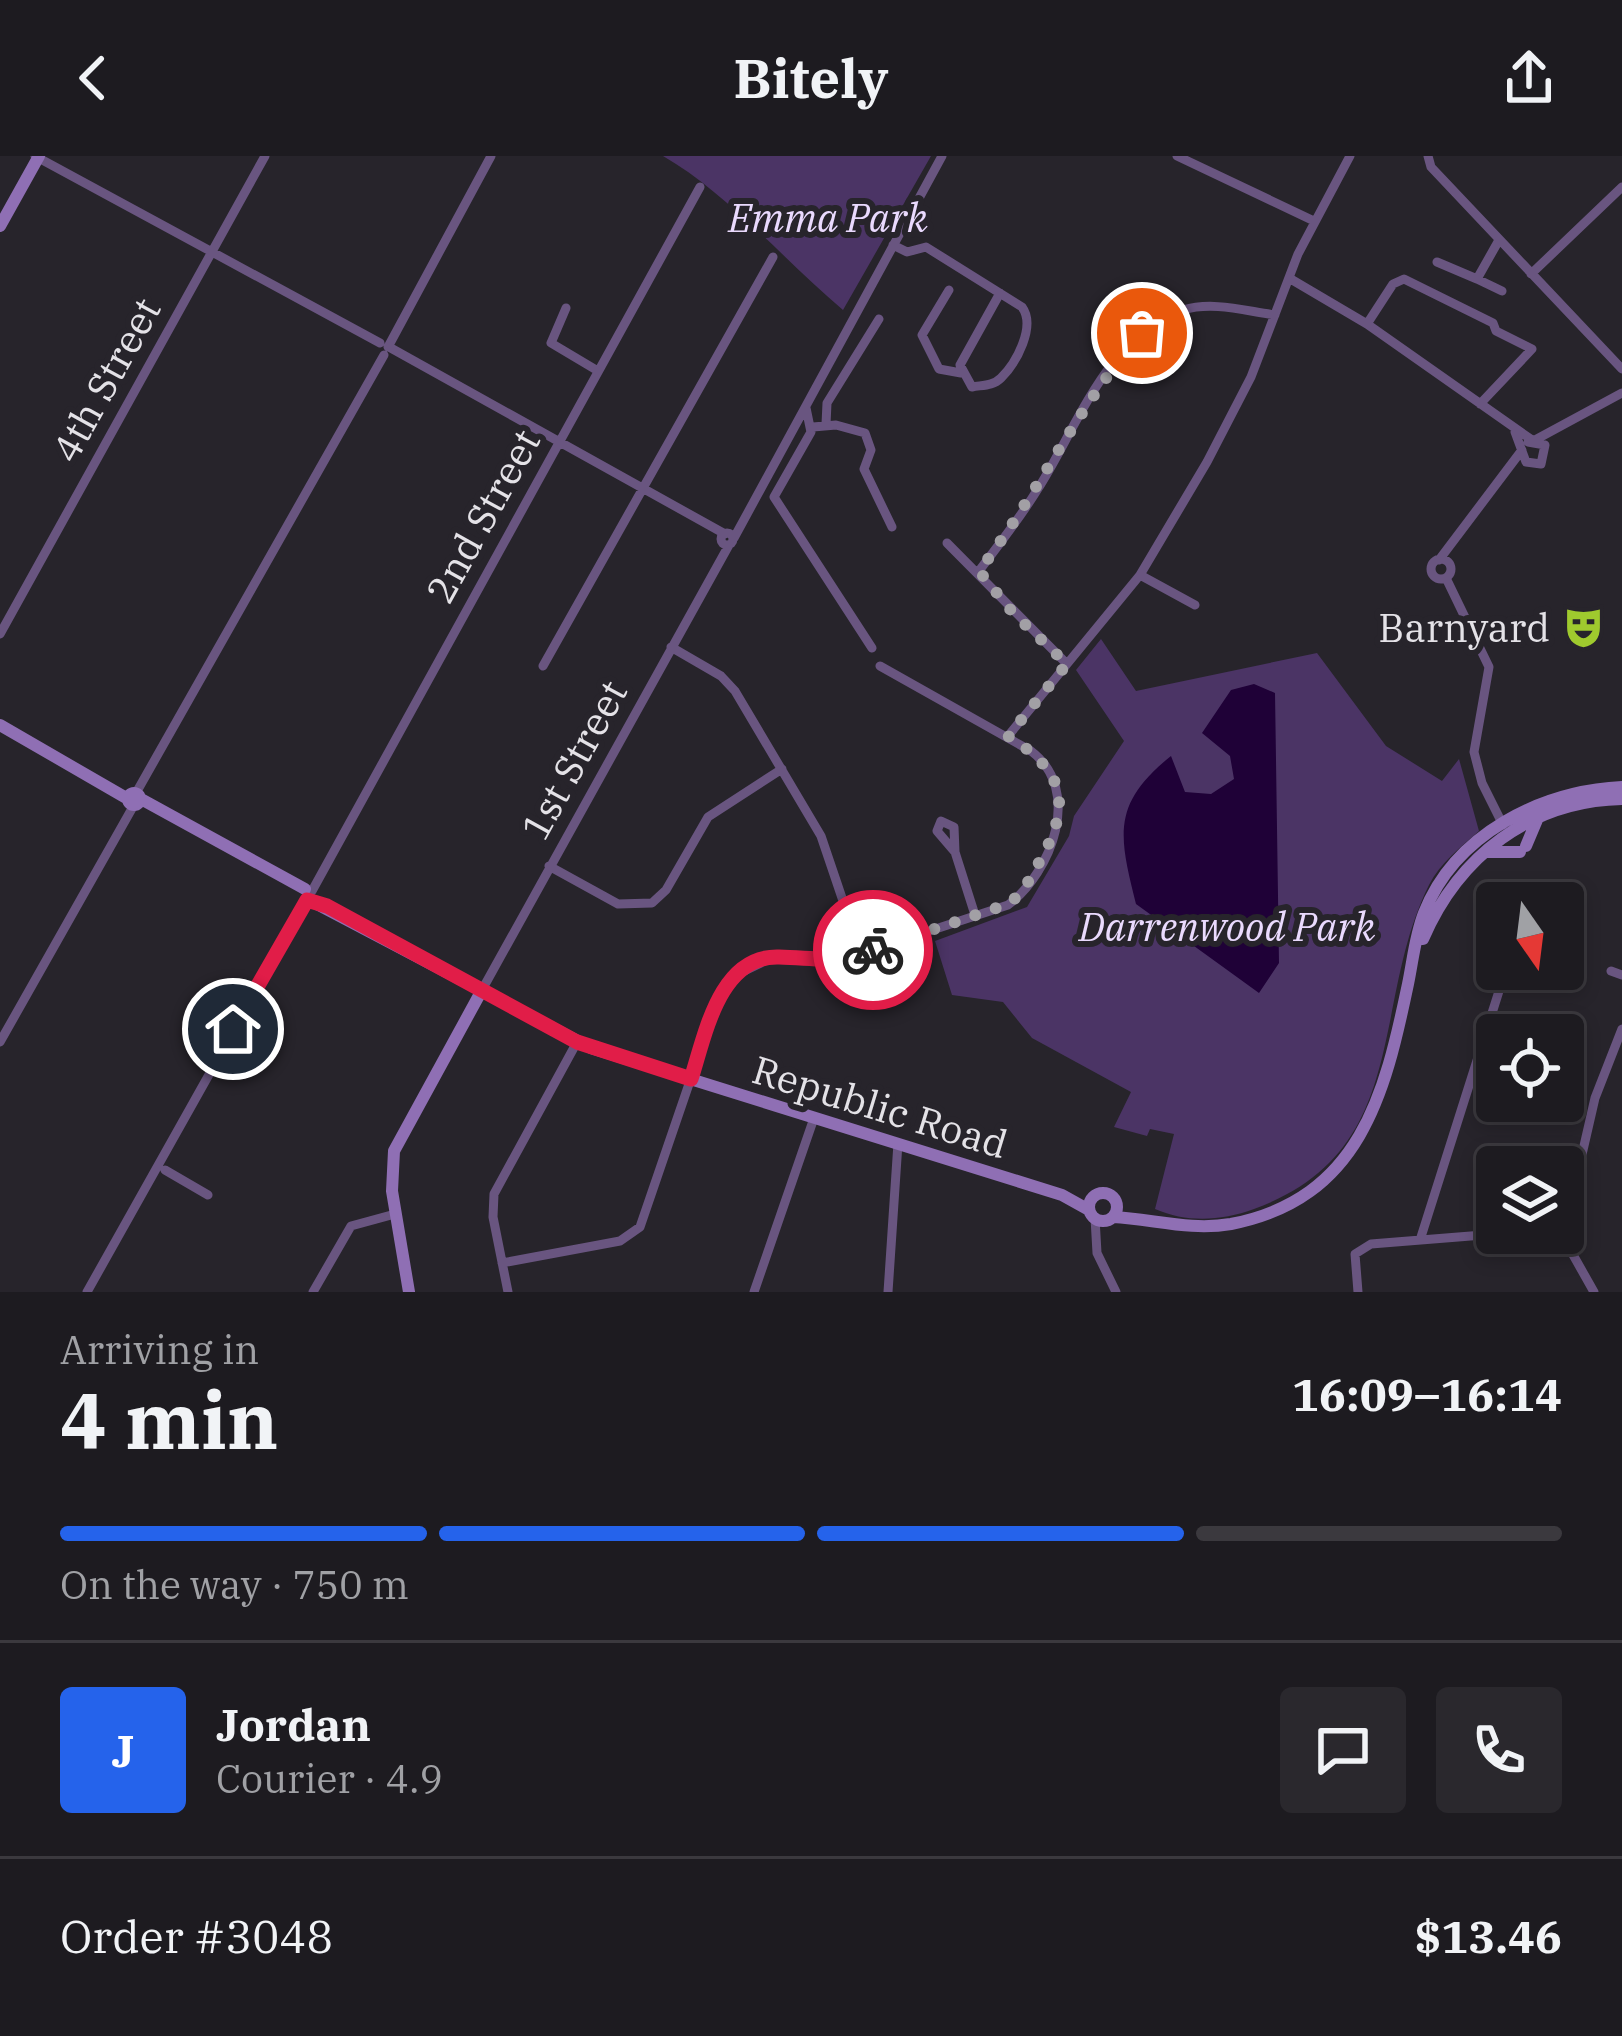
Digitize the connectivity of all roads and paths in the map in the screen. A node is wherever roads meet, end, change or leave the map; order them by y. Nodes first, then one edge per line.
1 (266, 156) edge
2 (491, 156) edge
3 (942, 156) edge
4 (1178, 156) edge
5 (1210, 156) edge
6 (1350, 156) edge
7 (1428, 156) edge
8 (38, 157) edge
9 (1204, 169) junction
10 (700, 187) dead end
11 (1622, 187) edge
12 (1314, 221) junction
13 (0, 226) edge
14 (1499, 240) junction
15 (893, 245) junction
16 (212, 251) junction
17 (773, 257) dead end
18 (1437, 262) dead end
19 (1531, 274) junction
20 (1289, 278) junction
21 (1477, 279) junction
22 (950, 290) dead end
23 (1502, 291) dead end
24 (1000, 293) junction
25 (566, 308) dead end
26 (1275, 316) junction
27 (879, 320) dead end
28 (1367, 324) junction
29 (383, 348) junction
30 (1622, 369) edge
31 (598, 370) junction
32 (961, 373) junction
33 (1622, 393) edge
34 (1480, 404) junction
35 (1606, 404) junction
36 (1622, 404) edge
37 (806, 408) junction
38 (826, 424) junction
39 (813, 427) junction
40 (1562, 428) junction
41 (557, 444) junction
42 (1528, 444) junction
43 (1547, 450) junction
44 (1533, 465) junction
45 (1504, 476) junction
46 (643, 491) junction
47 (892, 527) dead end
48 (726, 538) junction
49 (946, 543) dead end
50 (979, 571) junction
51 (1140, 574) junction
52 (1195, 605) dead end
53 (0, 634) edge
54 (671, 647) junction
55 (872, 647) dead end
56 (1067, 664) junction
57 (543, 666) dead end
58 (880, 666) dead end
59 (0, 725) edge
60 (1008, 736) junction
61 (782, 769) junction
62 (1622, 787) edge
63 (134, 799) junction
64 (1622, 800) edge
65 (1542, 814) junction
66 (1505, 823) junction
67 (956, 853) dead end
68 (1482, 853) junction
69 (549, 866) junction
70 (307, 894) junction
71 (975, 915) junction
72 (861, 954) junction
73 (1413, 962) junction
74 (482, 990) junction
75 (1498, 990) edge
76 (1622, 1029) edge
77 (0, 1042) edge
78 (577, 1042) junction
79 (691, 1079) junction
80 (814, 1118) junction
81 (898, 1143) junction
82 (1584, 1146) edge
83 (165, 1170) dead end
84 (208, 1195) dead end
85 (394, 1214) junction
86 (1101, 1214) junction
87 (1421, 1238) junction
88 (1476, 1238) edge
89 (1573, 1254) edge
90 (502, 1263) junction
91 (87, 1292) edge
92 (313, 1292) edge
93 (409, 1292) edge
94 (508, 1292) edge
95 (754, 1292) edge
96 (888, 1292) edge
97 (1116, 1292) edge
98 (1358, 1292) edge
99 (1594, 1292) edge

1 - 16 street, 4th Street
2 - 29 street
3 - 15 street, 1st Street
4 - 9 street
5 - 9 street
6 - 12 street
7 - 14 street
8 - 13 main road
8 - 16 street
9 - 12 street
10 - 31 street, 2nd Street
11 - 19 street
12 - 20 street
14 - 19 street
14 - 21 street
15 - 24 street
15 - 37 street, 1st Street
16 - 29 street
16 - 53 street, 4th Street
17 - 46 street
18 - 21 street
19 - 30 street
20 - 26 street
20 - 28 street
21 - 23 street
22 - 32 street
24 - 32 street
24 - 32 street
25 - 31 street
26 - 50 street
26 - 51 street
27 - 38 street
28 - 34 street
28 - 34 street
29 - 41 street
29 - 63 street
31 - 41 street, 2nd Street
33 - 35 street
34 - 42 street
35 - 36 street
35 - 40 street
37 - 39 street
37 - 48 street, 1st Street
38 - 39 street
38 - 47 street
39 - 55 street
40 - 42 street
40 - 43 street
41 - 46 street
41 - 70 street, 2nd Street
42 - 43 street
42 - 44 street
42 - 45 street
43 - 44 street
44 - 45 street
45 - 66 street
46 - 48 street
46 - 57 street
48 - 54 street, 1st Street
49 - 50 street
50 - 56 street
51 - 52 street
51 - 56 street
54 - 61 street
54 - 69 street, 1st Street
56 - 60 street
58 - 60 street
59 - 63 main road
60 - 71 street
61 - 69 street
61 - 72 street
62 - 66 main road, Republic Road
63 - 70 main road
63 - 77 street
64 - 65 main road, Republic Road
65 - 66 main road, Republic Road
65 - 68 main road
66 - 68 main road, Republic Road
66 - 73 main road, Republic Road
67 - 71 street
68 - 73 main road, Republic Road
69 - 74 street, 1st Street
70 - 74 main road, Republic Road
70 - 91 street, 2nd Street
71 - 72 street
72 - 79 street
73 - 86 main road, Republic Road
74 - 78 main road, Republic Road
74 - 85 main road
75 - 87 street
76 - 82 street
78 - 79 main road, Republic Road
78 - 90 street
79 - 80 main road, Republic Road
79 - 90 street
80 - 81 main road, Republic Road
80 - 95 street
81 - 86 main road, Republic Road
81 - 96 street
83 - 84 street
85 - 92 street
85 - 93 main road
86 - 97 street
87 - 88 street
87 - 98 street
89 - 99 street
90 - 94 street

